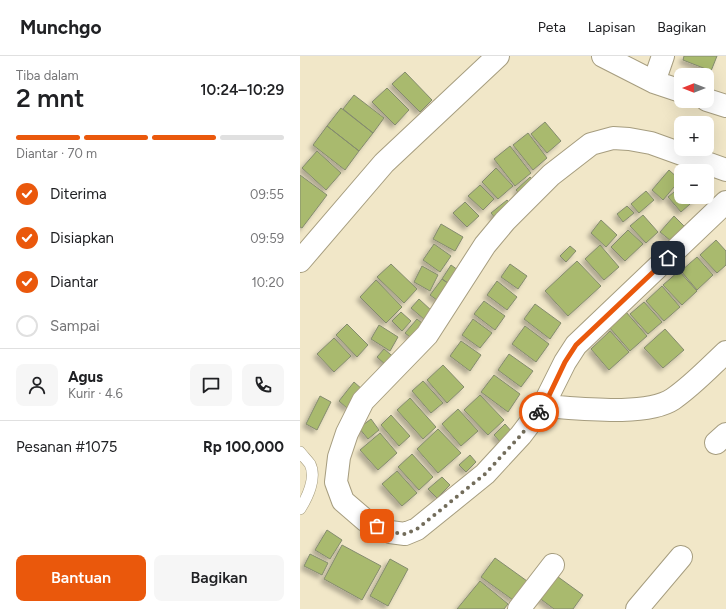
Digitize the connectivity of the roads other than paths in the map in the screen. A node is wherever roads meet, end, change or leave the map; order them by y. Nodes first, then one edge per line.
1 (498, 56) edge
2 (603, 56) edge
3 (663, 56) edge
4 (654, 82) junction
5 (674, 89) edge
6 (714, 102) edge
7 (726, 106) edge
8 (726, 170) edge
9 (726, 202) edge
10 (300, 261) edge
11 (726, 352) edge
12 (544, 406) junction
13 (300, 452) edge
14 (300, 509) edge
15 (681, 557) dead end
16 (553, 565) dead end
17 (519, 609) edge
18 (636, 609) edge

1 - 10 street
2 - 4 street
3 - 4 street
4 - 5 street
6 - 7 street
8 - 12 street
9 - 12 street
11 - 12 street
13 - 14 lane
15 - 18 street
16 - 17 street

